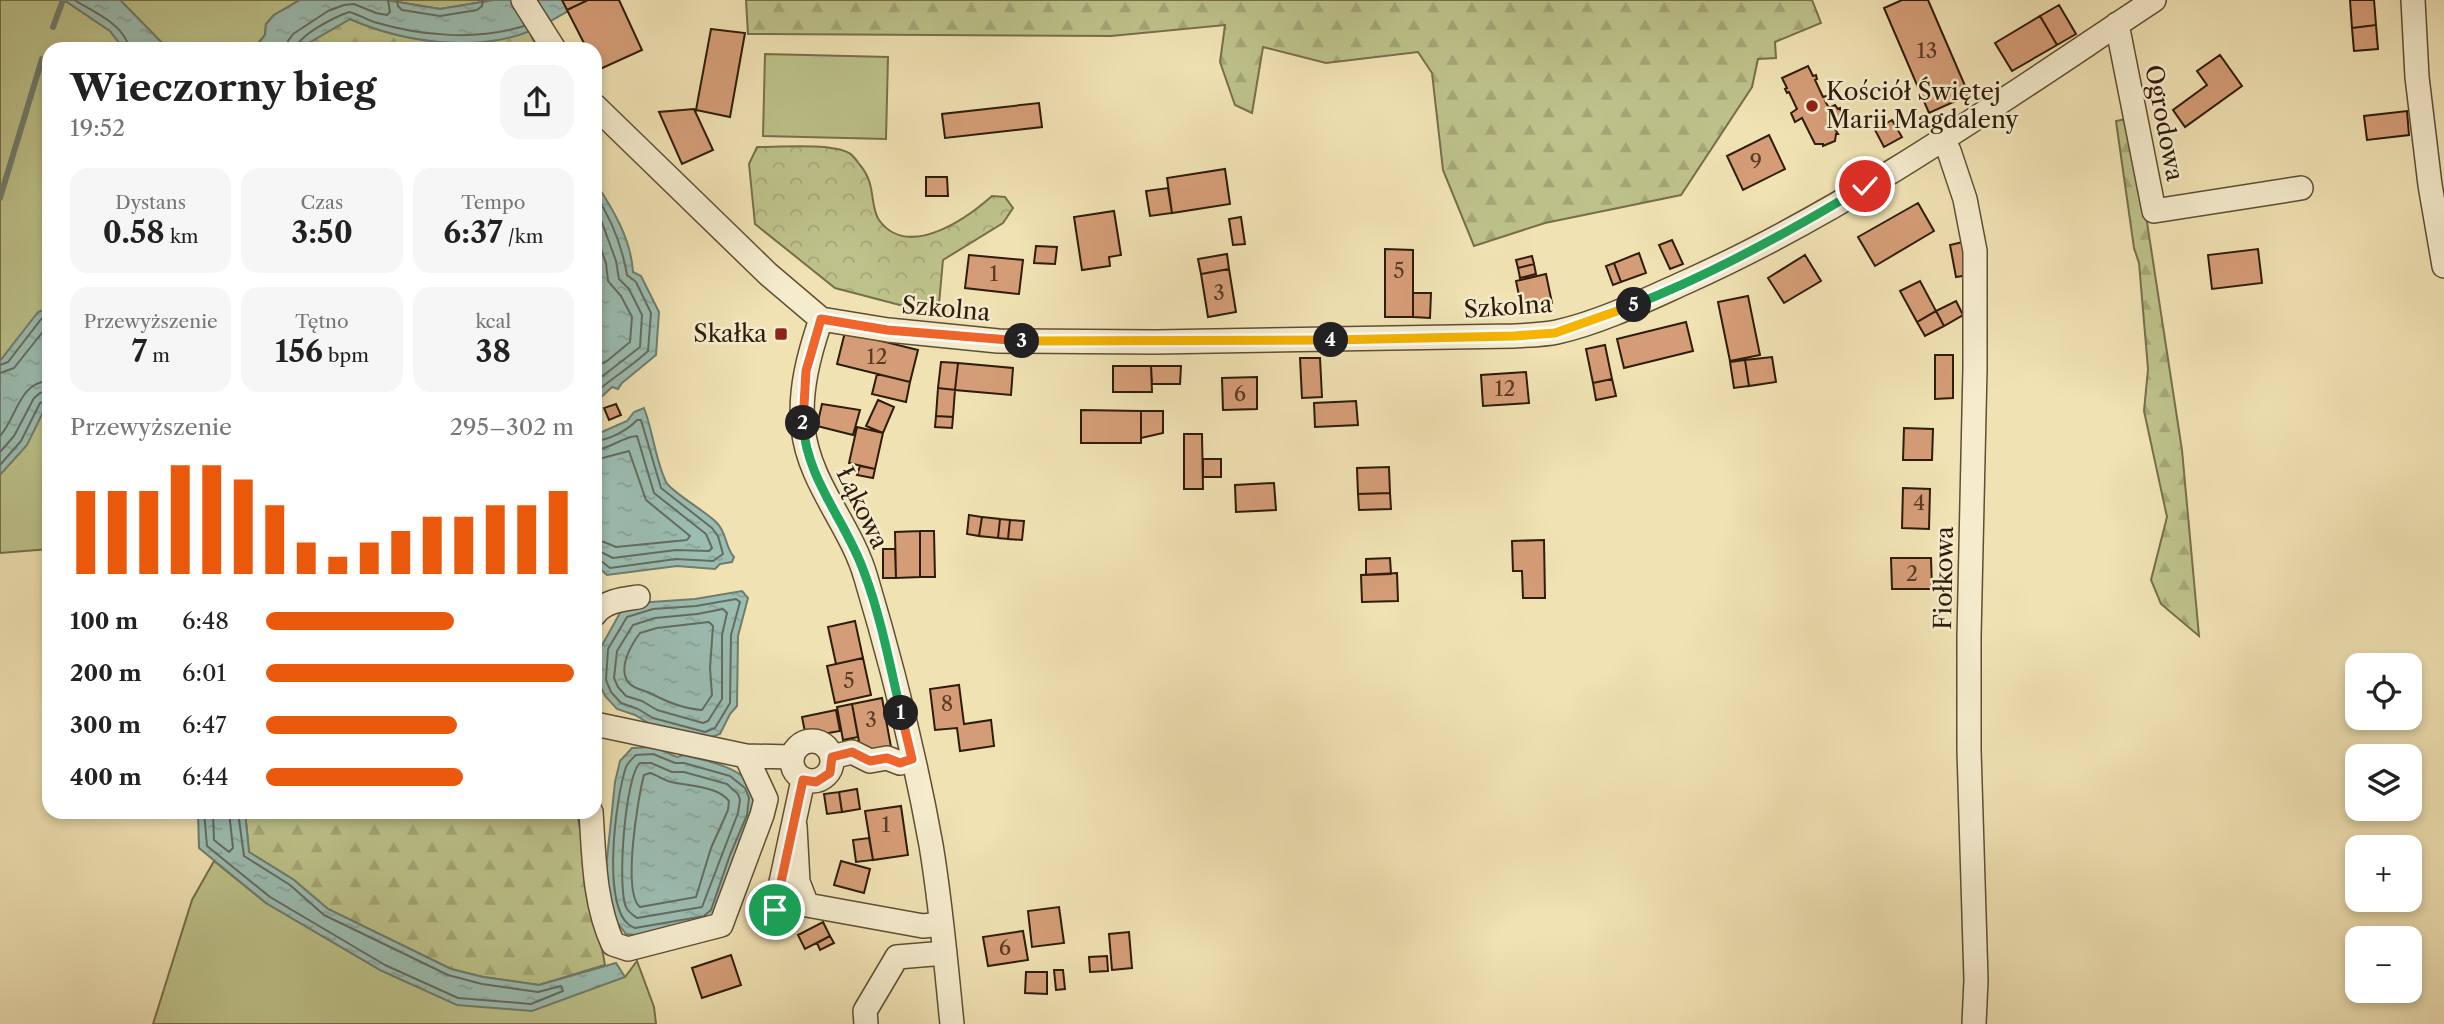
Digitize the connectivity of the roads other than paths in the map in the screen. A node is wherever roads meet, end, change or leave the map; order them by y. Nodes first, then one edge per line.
1 (523, 0) edge
2 (2154, 0) edge
3 (2413, 0) edge
4 (2126, 13) edge
5 (549, 42) edge
6 (602, 113) edge
7 (1941, 139) junction
8 (2301, 188) dead end
9 (2444, 266) edge
10 (821, 319) junction
11 (638, 597) dead end
12 (602, 608) edge
13 (602, 725) edge
14 (746, 756) junction
15 (792, 757) junction
16 (832, 757) junction
17 (912, 759) junction
18 (803, 780) junction
19 (591, 819) edge
20 (795, 826) junction
21 (775, 910) dead end
22 (941, 924) junction
23 (945, 953) junction
24 (866, 1024) edge
25 (952, 1024) edge
26 (1974, 1024) edge

1 - 5 street
2 - 4 street, Szkolna
3 - 9 street
4 - 7 street, Szkolna
4 - 8 street, Ogrodowa
6 - 10 street
7 - 10 street, Szkolna
7 - 26 street, Fiołkowa
10 - 17 street, Łąkowa
11 - 12 street
13 - 14 street
14 - 15 street
14 - 19 street
15 - 16 street
15 - 18 street
16 - 17 street
16 - 18 street
17 - 22 street, Łąkowa
18 - 20 street
20 - 21 street
20 - 22 street
22 - 23 street, Łąkowa
23 - 24 street
23 - 25 street, Łąkowa

